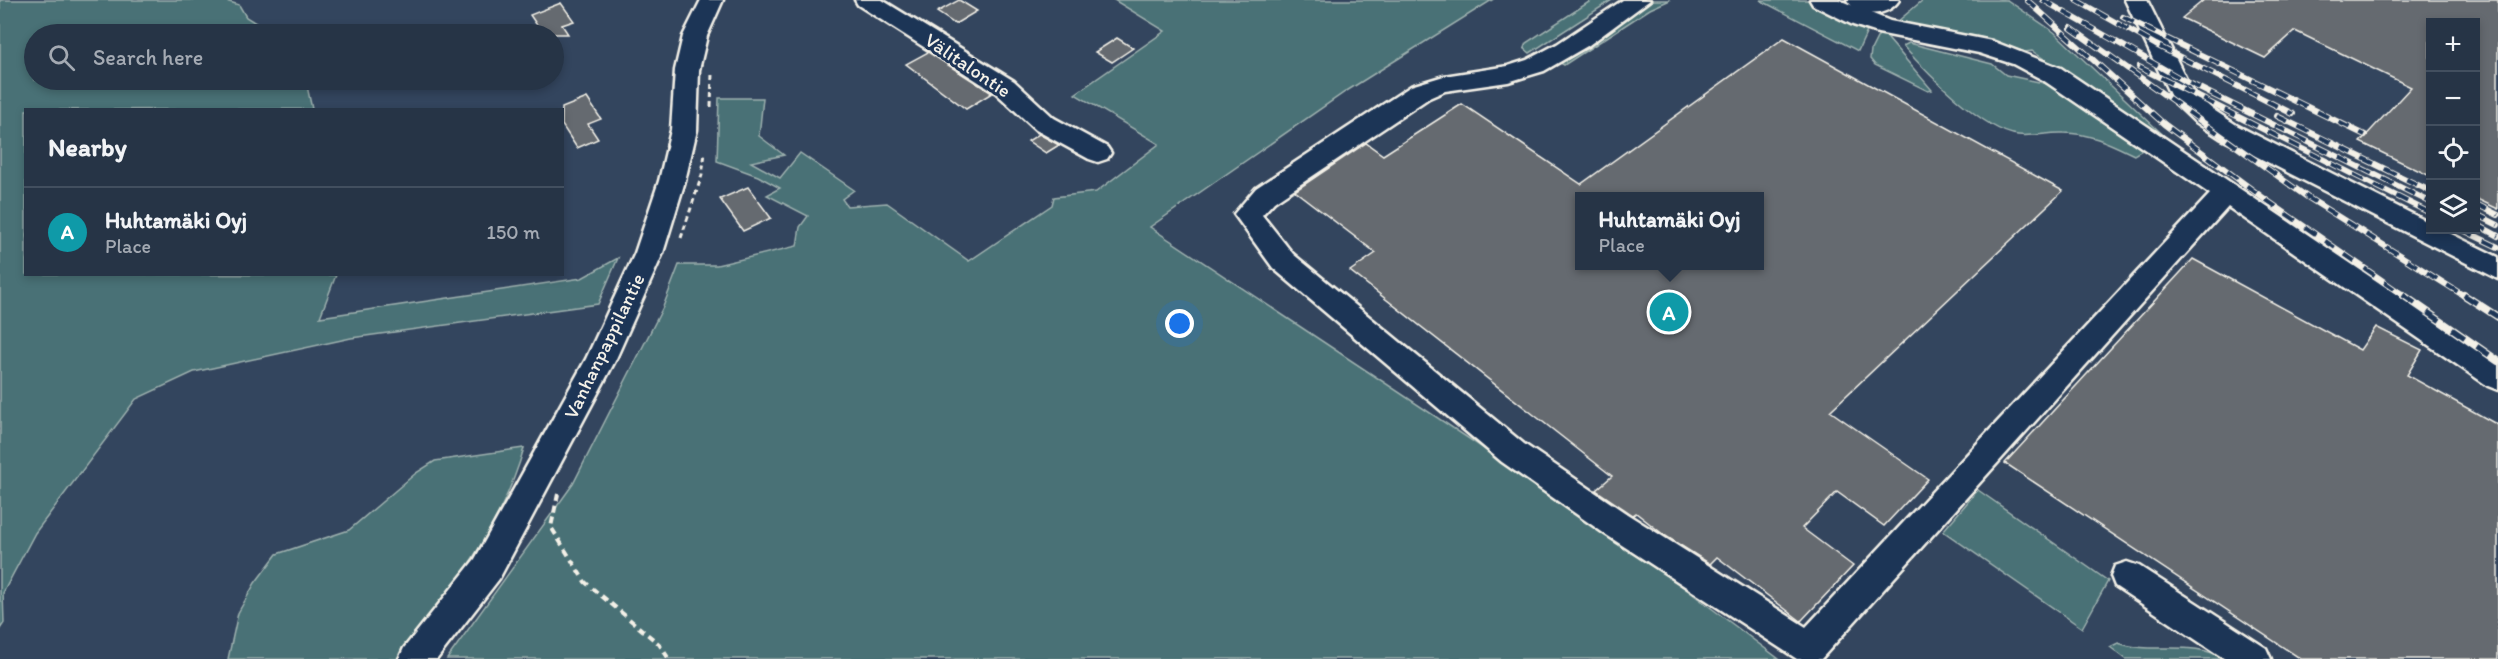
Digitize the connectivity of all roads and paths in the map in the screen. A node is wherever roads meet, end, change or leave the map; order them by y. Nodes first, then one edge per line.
1 (712, 0) edge
2 (866, 0) edge
3 (1639, 0) edge
4 (1821, 0) edge
5 (1858, 0) edge
6 (1888, 0) edge
7 (2136, 0) edge
8 (1098, 153) dead end
9 (2226, 193) junction
10 (2498, 269) edge
11 (2498, 378) edge
12 (560, 487) dead end
13 (2127, 576) dead end
14 (1816, 654) edge
15 (416, 659) edge
16 (669, 659) edge
17 (2254, 659) edge

1 - 15 street, Vanhanpappilantie
2 - 8 street, Välitalontie
3 - 14 street
4 - 9 street
5 - 6 street
7 - 10 street
9 - 11 street
9 - 14 street
12 - 16 path
13 - 17 street

